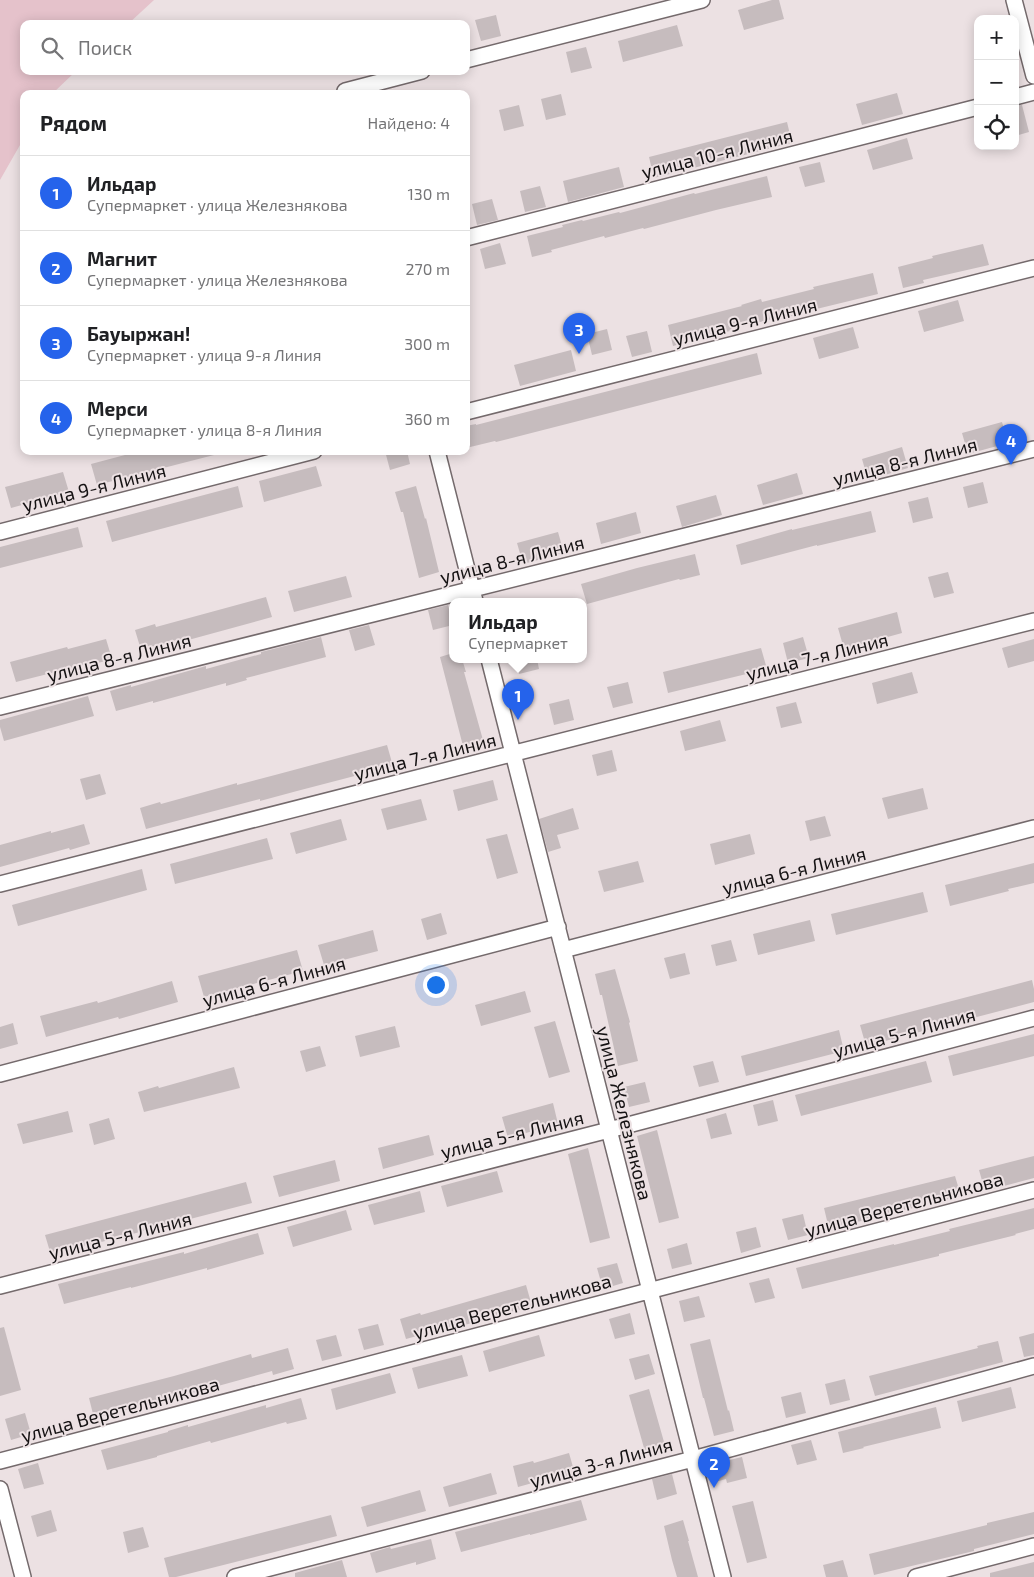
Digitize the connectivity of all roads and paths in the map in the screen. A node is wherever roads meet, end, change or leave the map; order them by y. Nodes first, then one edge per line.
1 (702, 0) edge
2 (1014, 0) edge
3 (470, 59) edge
4 (408, 75) edge
5 (1034, 76) edge
6 (353, 90) edge
7 (1034, 92) edge
8 (1019, 96) edge
9 (974, 108) edge
10 (470, 237) edge
11 (1034, 268) edge
12 (470, 411) edge
13 (1034, 449) edge
14 (298, 455) edge
15 (438, 455) edge
16 (0, 532) edge
17 (473, 596) edge
18 (449, 602) edge
19 (1034, 621) edge
20 (490, 663) edge
21 (0, 707) edge
22 (514, 754) junction
23 (1034, 828) edge
24 (0, 884) edge
25 (558, 928) junction
26 (563, 950) junction
27 (1034, 1018) edge
28 (0, 1074) edge
29 (609, 1130) junction
30 (1034, 1190) edge
31 (0, 1286) edge
32 (650, 1290) junction
33 (1034, 1366) edge
34 (692, 1459) junction
35 (0, 1461) edge
36 (0, 1489) edge
37 (1034, 1546) edge
38 (23, 1577) edge
39 (235, 1577) edge
40 (722, 1577) edge
41 (916, 1577) edge

1 - 3 street
2 - 5 street
4 - 6 street
7 - 8 street
9 - 10 street, улица 10-я Линия
11 - 12 street, улица 9-я Линия
13 - 17 street, улица 8-я Линия
14 - 16 street, улица 9-я Линия
15 - 17 street
18 - 21 street, улица 8-я Линия
19 - 22 street, улица 7-я Линия
20 - 22 street, улица Железнякова
22 - 24 street, улица 7-я Линия
22 - 25 street, улица Железнякова
23 - 26 street, улица 6-я Линия
25 - 26 street, улица Железнякова
25 - 28 street, улица 6-я Линия
26 - 29 street, улица Железнякова
27 - 29 street, улица 5-я Линия
29 - 31 street, улица 5-я Линия
29 - 32 street, улица Железнякова
30 - 32 street, улица Веретельникова
32 - 34 street, улица Железнякова
32 - 35 street, улица Веретельникова
33 - 34 street, улица 3-я Линия
34 - 39 street, улица 3-я Линия
34 - 40 street, улица Железнякова
36 - 38 street
37 - 41 street

